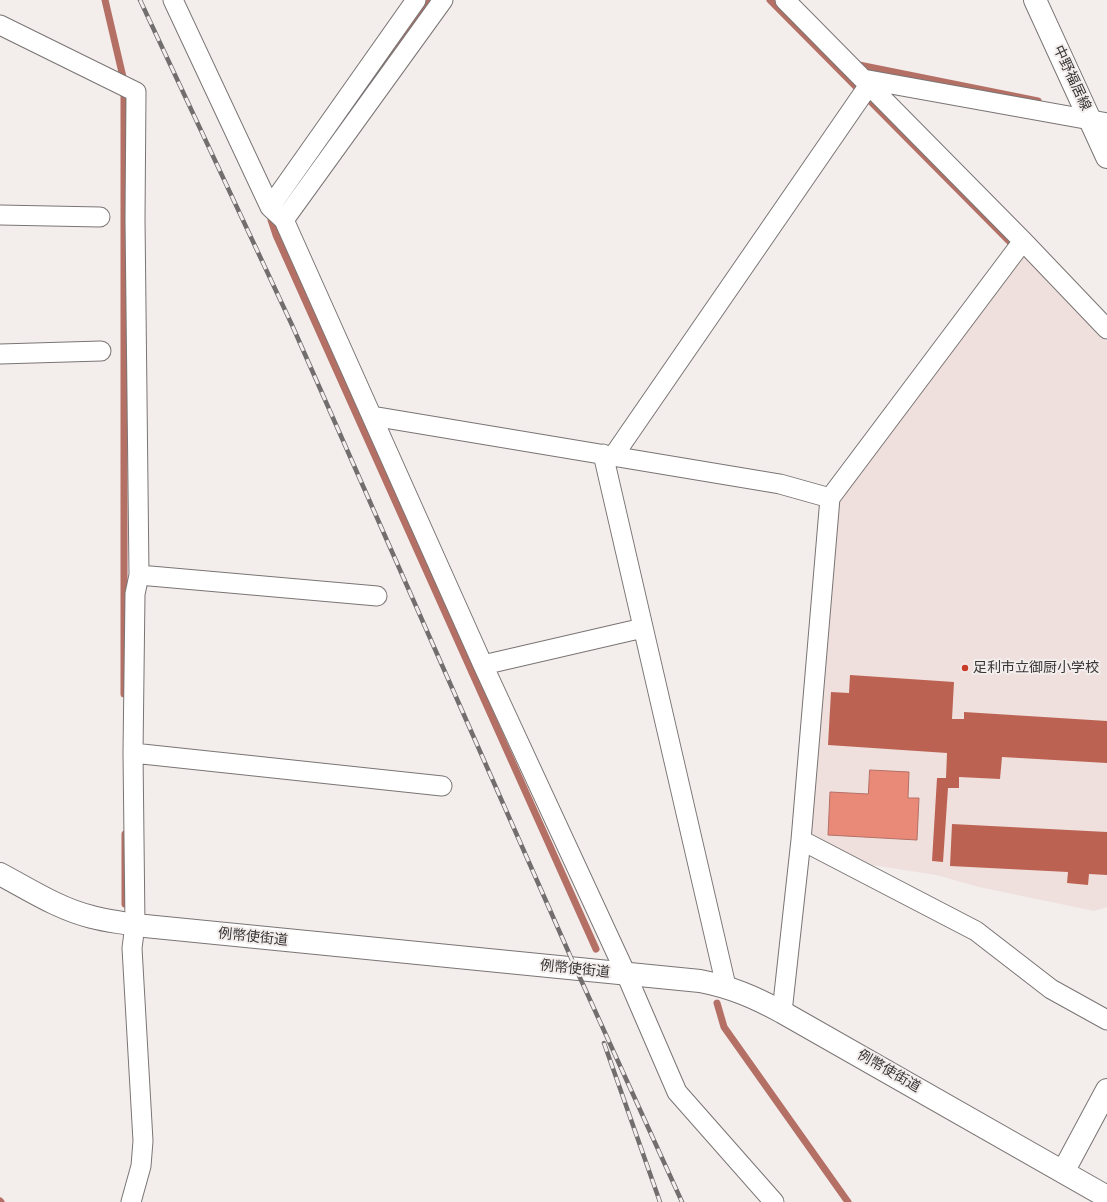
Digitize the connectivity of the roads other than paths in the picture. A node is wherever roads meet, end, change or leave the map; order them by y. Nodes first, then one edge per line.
1 (416, 0) edge
2 (443, 0) edge
3 (785, 0) edge
4 (1035, 0) edge
5 (174, 1) edge
6 (0, 25) edge
7 (866, 82) junction
8 (1099, 121) edge
9 (1107, 157) edge
10 (270, 207) junction
11 (0, 215) edge
12 (100, 217) dead end
13 (284, 220) junction
14 (1023, 242) junction
15 (1107, 329) edge
16 (101, 351) dead end
17 (0, 354) edge
18 (372, 416) junction
19 (608, 454) junction
20 (830, 498) junction
21 (139, 575) junction
22 (377, 596) dead end
23 (643, 628) junction
24 (484, 665) junction
25 (133, 753) junction
26 (442, 786) dead end
27 (801, 840) junction
28 (0, 874) edge
29 (135, 925) junction
30 (626, 974) junction
31 (726, 986) junction
32 (782, 1012) junction
33 (1107, 1020) edge
34 (1107, 1090) edge
35 (1064, 1172) junction
36 (1107, 1197) edge
37 (131, 1202) edge
38 (774, 1202) edge

1 - 10 street
2 - 13 street
3 - 7 street
4 - 8 main road, 中野福居線
5 - 10 street
6 - 21 street
7 - 8 street
7 - 14 street
7 - 19 street
8 - 9 main road, 中野福居線
10 - 13 street
11 - 12 street
13 - 18 street
14 - 15 street
14 - 20 street
16 - 17 street
18 - 19 street
18 - 24 street
19 - 20 street
19 - 23 street
20 - 27 street
21 - 22 street
21 - 25 street
23 - 24 street
23 - 31 street
24 - 30 street
25 - 26 street
25 - 29 street
27 - 32 street
27 - 33 street
28 - 29 main road, 例幣使街道
29 - 30 main road, 例幣使街道
29 - 37 street
30 - 31 main road, 例幣使街道
30 - 38 street
31 - 32 main road, 例幣使街道
32 - 35 main road, 例幣使街道
34 - 35 main road
35 - 36 main road, 例幣使街道

